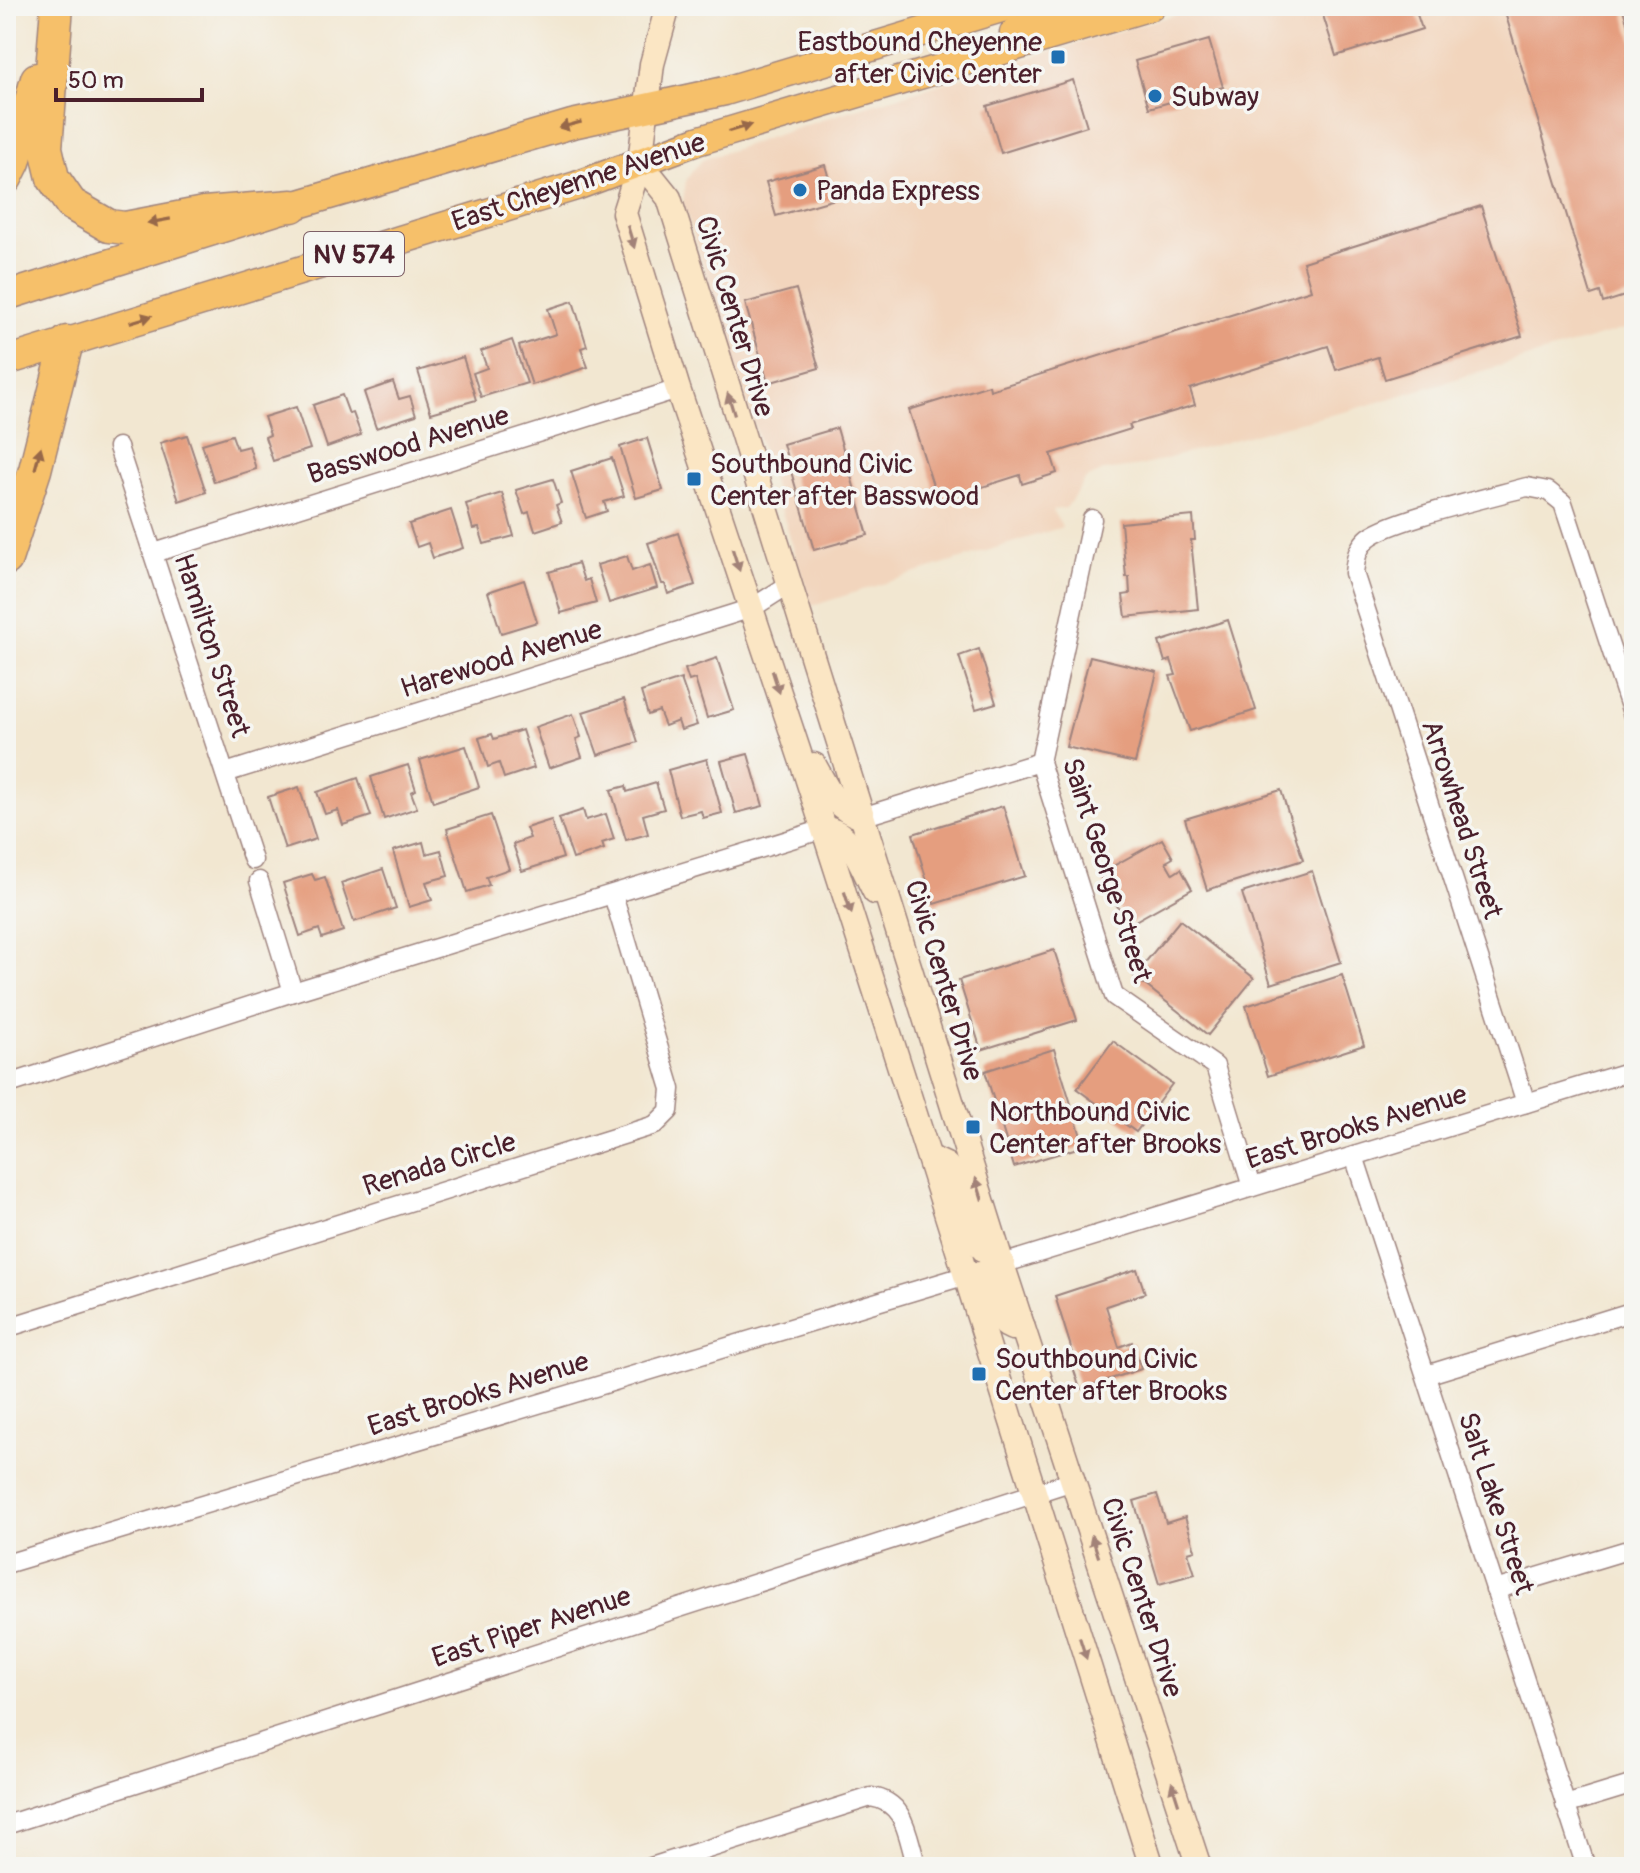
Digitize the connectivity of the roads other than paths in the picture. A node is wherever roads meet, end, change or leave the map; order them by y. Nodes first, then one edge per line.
1 (57, 6) edge
2 (668, 6) edge
3 (1008, 6) edge
4 (1069, 6) edge
5 (1151, 6) edge
6 (1103, 14) edge
7 (952, 65) junction
8 (646, 107) junction
9 (640, 162) junction
10 (6, 178) edge
11 (292, 206) junction
12 (6, 296) edge
13 (67, 342) junction
14 (6, 361) edge
15 (678, 389) junction
16 (118, 447) dead end
17 (1092, 519) dead end
18 (154, 553) junction
19 (6, 559) edge
20 (788, 585) junction
21 (752, 608) junction
22 (1634, 719) edge
23 (789, 721) junction
24 (1040, 762) junction
25 (225, 773) junction
26 (862, 817) junction
27 (824, 829) junction
28 (253, 860) dead end
29 (259, 881) dead end
30 (613, 895) junction
31 (902, 942) junction
32 (293, 992) junction
33 (1634, 1070) edge
34 (6, 1085) edge
35 (1526, 1103) junction
36 (1354, 1156) junction
37 (929, 1158) junction
38 (1252, 1187) junction
39 (1002, 1264) junction
40 (967, 1275) junction
41 (1634, 1311) edge
42 (1022, 1325) junction
43 (6, 1328) edge
44 (1426, 1375) junction
45 (1073, 1481) junction
46 (1034, 1493) junction
47 (1634, 1548) edge
48 (6, 1564) edge
49 (1495, 1590) junction
50 (1634, 1784) edge
51 (1565, 1805) junction
52 (6, 1825) edge
53 (651, 1867) edge
54 (917, 1867) edge
55 (1152, 1867) edge
56 (1199, 1867) edge
57 (1586, 1867) edge

1 - 10 highway
11 -> 1 highway
2 - 8 main road
3 - 8 main road, East Cheyenne Avenue / NV 574
4 - 7 main road
5 - 6 main road, East Cheyenne Avenue / NV 574
6 - 7 main road, East Cheyenne Avenue / NV 574
9 -> 7 main road, East Cheyenne Avenue / NV 574
8 - 9 main road
8 -> 11 main road, East Cheyenne Avenue / NV 574
13 -> 9 main road, East Cheyenne Avenue / NV 574
9 -> 15 main road
20 -> 9 main road, Civic Center Drive
11 - 12 main road, East Cheyenne Avenue / NV 574
13 - 14 main road, East Cheyenne Avenue / NV 574
19 -> 13 highway
15 - 18 street, Basswood Avenue
15 -> 21 main road
16 - 18 street, Hamilton Street
17 - 24 street, Saint George Street
18 - 25 street, Hamilton Street
20 - 21 street, Harewood Avenue
20 - 26 main road, Civic Center Drive
21 -> 23 main road
21 - 25 street, Harewood Avenue
22 - 35 street, Arrowhead Street
23 - 26 main road
23 - 27 main road
24 - 26 street
24 - 38 street, Saint George Street
25 - 28 street, Hamilton Street
26 - 31 main road, Civic Center Drive
27 - 30 street
27 - 31 main road
27 -> 37 main road
29 - 32 street
30 - 32 street
30 - 43 street, Renada Circle
39 -> 31 main road, Civic Center Drive
32 - 34 street
33 - 35 street, East Brooks Avenue
35 - 36 street, East Brooks Avenue
36 - 38 street, East Brooks Avenue
36 - 44 street, Salt Lake Street
37 - 39 main road
37 - 40 main road
38 - 39 street, East Brooks Avenue
39 - 42 main road, Civic Center Drive
40 - 42 main road
40 - 46 main road
40 - 48 street, East Brooks Avenue
41 - 44 street
42 - 45 main road, Civic Center Drive
44 - 49 street, Salt Lake Street
45 - 46 street, East Piper Avenue
56 -> 45 main road, Civic Center Drive
46 - 52 street, East Piper Avenue
46 -> 55 main road
47 - 49 street
49 - 51 street, Salt Lake Street
50 - 51 street
51 - 57 street, Salt Lake Street
53 - 54 street

